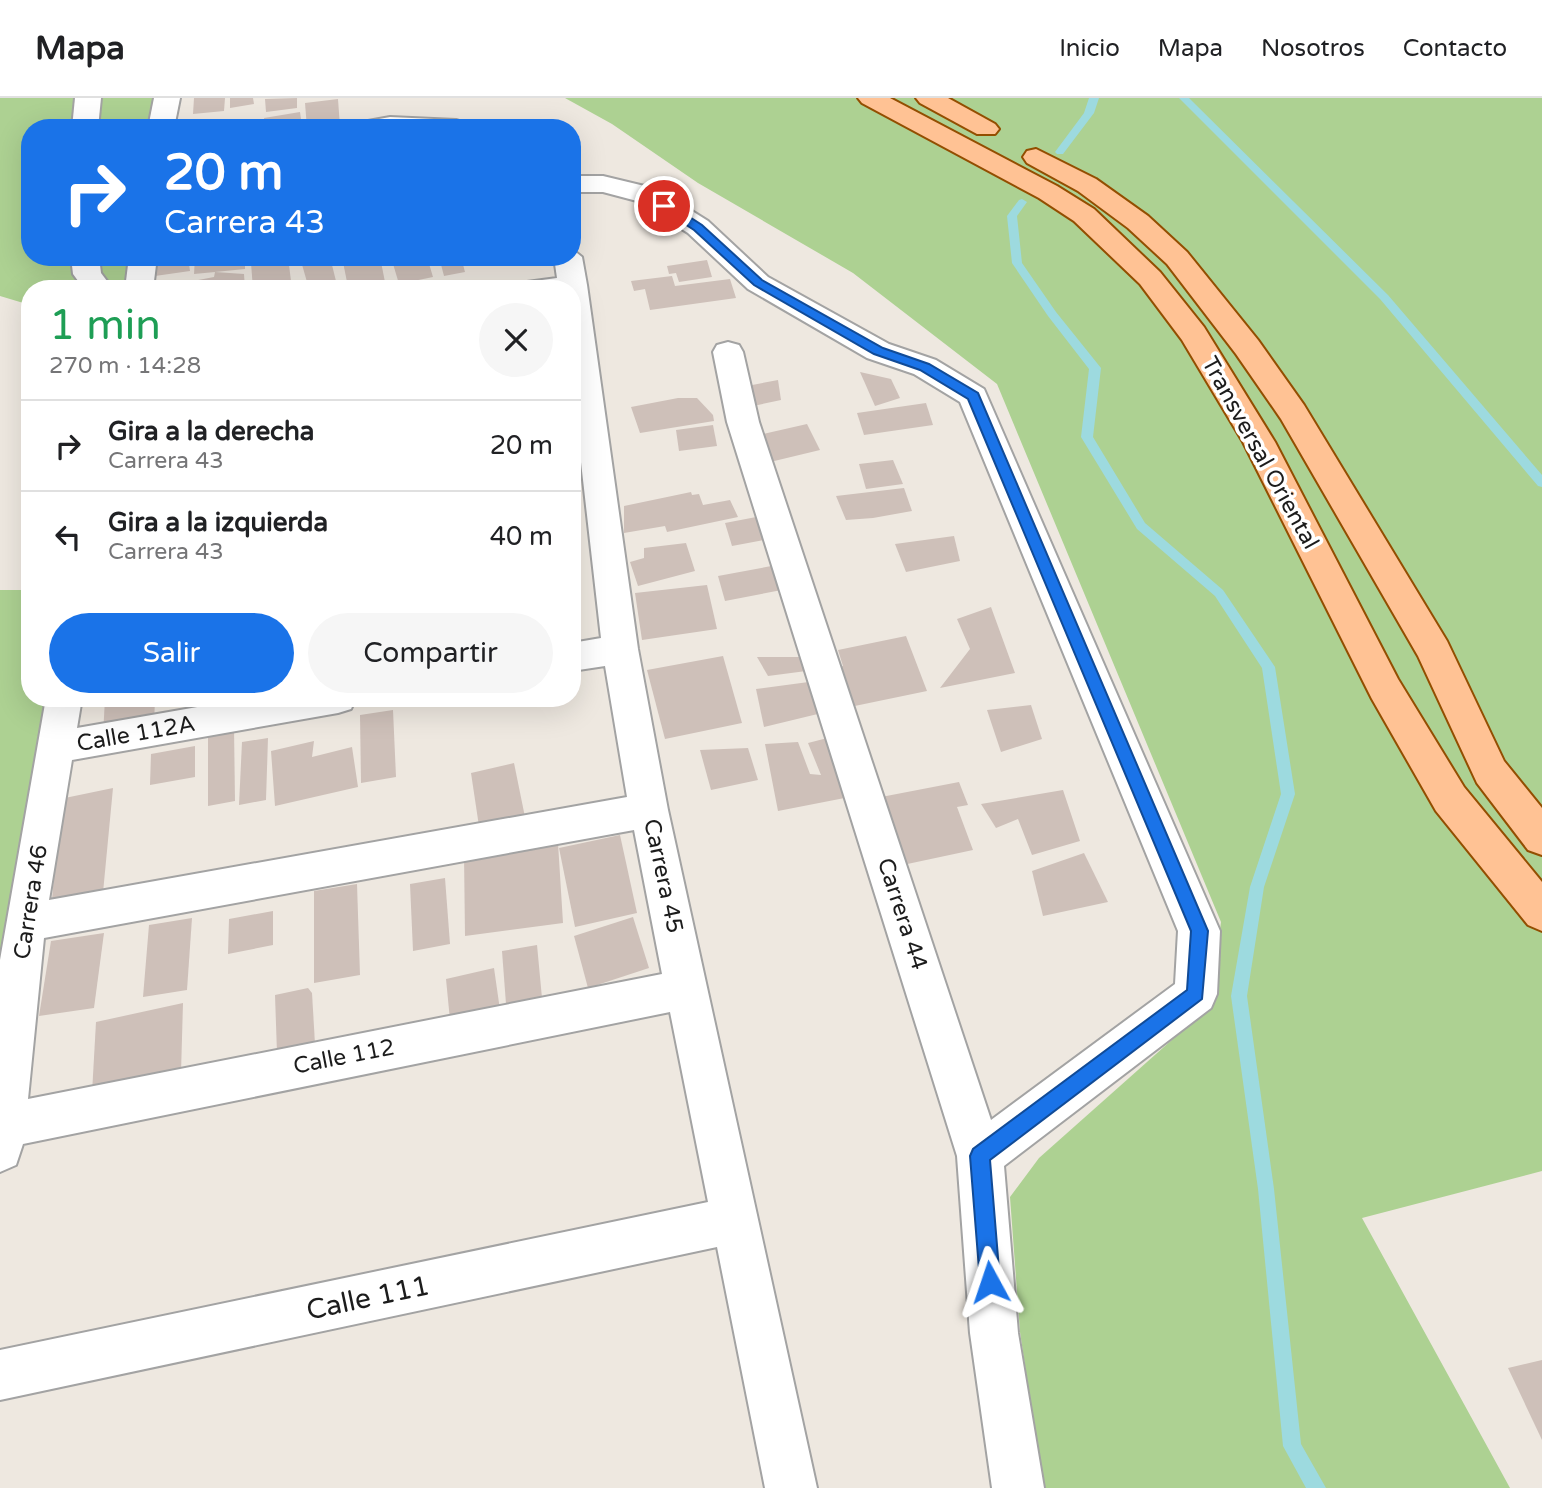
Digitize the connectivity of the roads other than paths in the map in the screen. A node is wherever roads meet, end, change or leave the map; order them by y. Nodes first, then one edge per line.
1 (88, 98) edge
2 (167, 98) edge
3 (871, 98) edge
4 (929, 98) edge
5 (86, 119) edge
6 (162, 119) edge
7 (581, 184) edge
8 (728, 352) dead end
9 (581, 400) edge
10 (588, 517) edge
11 (620, 649) junction
12 (581, 656) edge
13 (63, 707) edge
14 (286, 707) edge
15 (57, 747) junction
16 (649, 810) junction
17 (1542, 838) edge
18 (1542, 912) edge
19 (25, 923) junction
20 (686, 989) junction
21 (1, 1137) edge
22 (980, 1156) junction
23 (736, 1220) junction
24 (0, 1376) edge
25 (791, 1488) edge
26 (1018, 1488) edge

1 - 5 street
2 - 6 street
3 - 18 main road, Transversal Oriental
4 - 17 main road, Transversal Oriental
7 - 22 street
8 - 22 street, Carrera 44
9 - 10 street, Carrera 45
10 - 11 street, Carrera 45
11 - 12 street
11 - 16 street, Carrera 45
13 - 15 street, Carrera 46
14 - 15 street, Calle 112A
15 - 19 street, Carrera 46
16 - 19 street
16 - 20 street, Carrera 45
19 - 21 street, Carrera 46
20 - 21 street, Calle 112
20 - 23 street, Carrera 45
22 - 26 street, Carrera 44
23 - 24 street, Calle 111
23 - 25 street, Carrera 45

